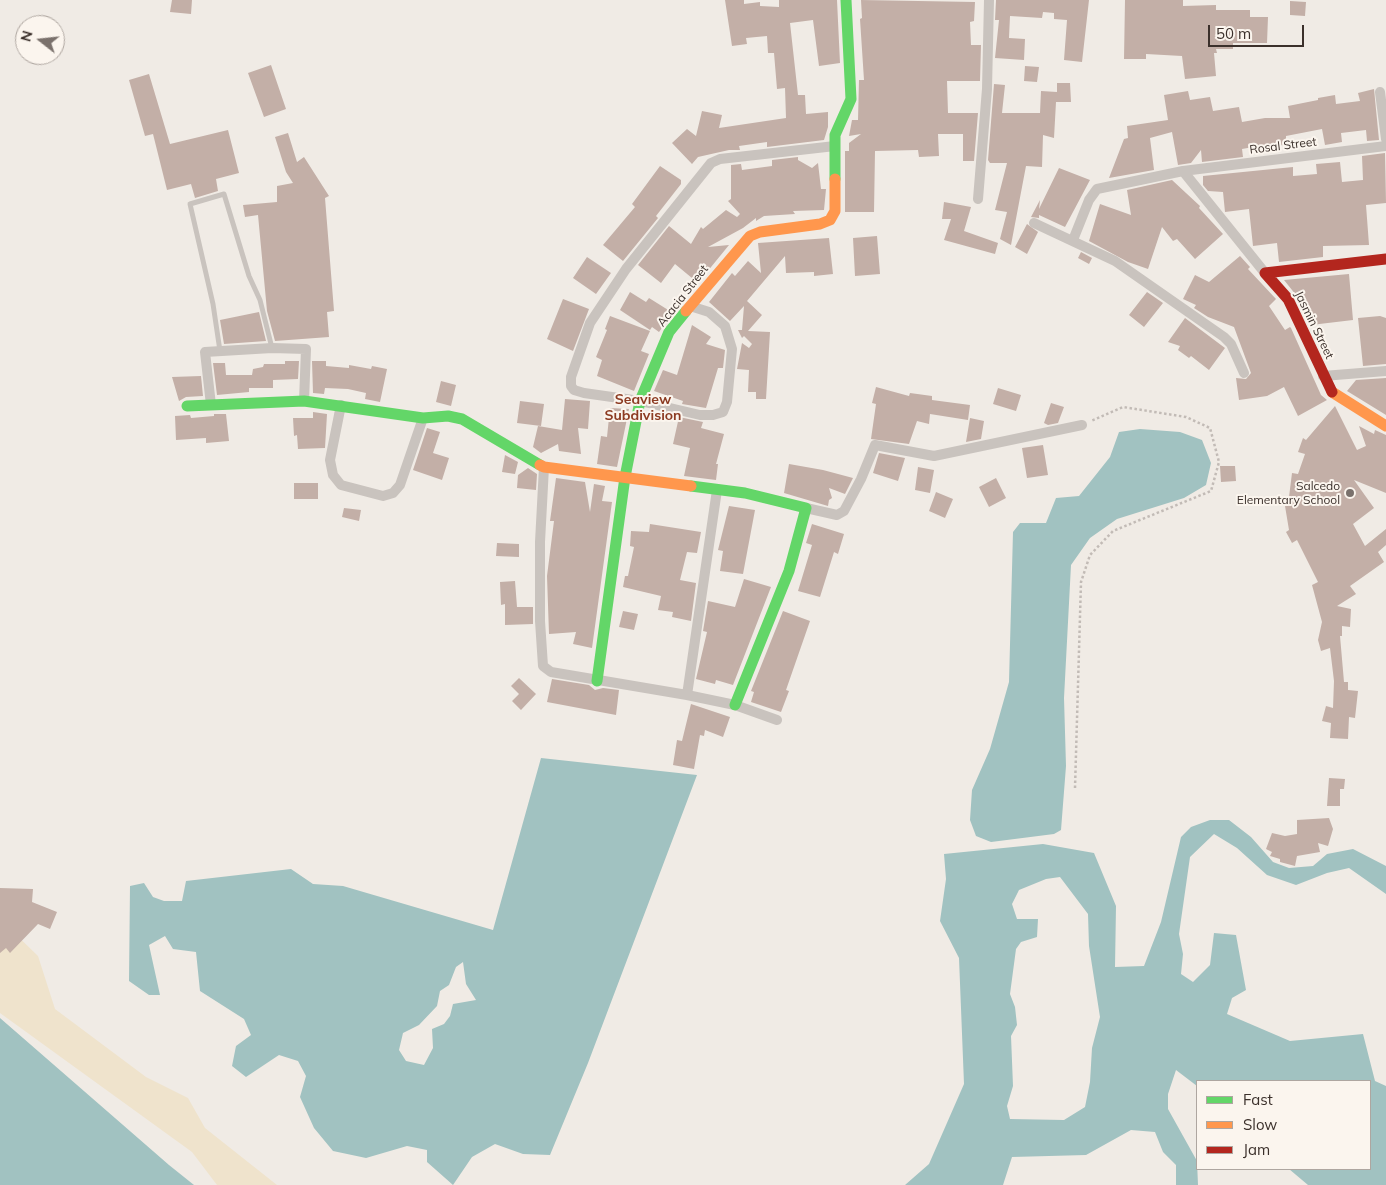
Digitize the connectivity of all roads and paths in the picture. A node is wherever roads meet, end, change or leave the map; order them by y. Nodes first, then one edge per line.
1 (846, 0) edge
2 (988, 0) edge
3 (1380, 92) dead end
4 (1386, 139) edge
5 (835, 146) junction
6 (1386, 146) edge
7 (1183, 171) junction
8 (978, 200) dead end
9 (1034, 223) dead end
10 (1073, 240) junction
11 (1386, 259) edge
12 (1264, 273) junction
13 (690, 306) junction
14 (272, 348) junction
15 (220, 351) junction
16 (1386, 371) edge
17 (1244, 373) dead end
18 (1323, 376) junction
19 (304, 401) junction
20 (640, 401) junction
21 (211, 405) junction
22 (187, 406) dead end
23 (341, 406) junction
24 (423, 418) junction
25 (1082, 425) joint
26 (1386, 426) edge
27 (544, 467) junction
28 (625, 477) junction
29 (717, 490) junction
30 (806, 508) junction
31 (597, 681) junction
32 (687, 695) junction
33 (735, 706) junction
34 (777, 720) dead end
35 (1075, 788) dead end

1 - 5 street, Acacia Street
2 - 8 street
3 - 4 street
5 - 13 street, Acacia Street
5 - 20 street
6 - 7 street, Rosal Street
7 - 10 street, Rosal Street
7 - 12 street
9 - 10 street
10 - 17 street
11 - 12 street
12 - 18 street, Jasmin Street
13 - 20 street, Acacia Street
13 - 20 street
14 - 15 street
14 - 15 lane
14 - 19 street
15 - 21 street
16 - 18 street
18 - 26 street, Jasmin Street
19 - 21 street
19 - 23 street
20 - 28 street, Acacia Street
21 - 22 street
23 - 24 street
23 - 24 street
24 - 27 street
25 - 30 street
25 - 35 path
27 - 28 street
27 - 31 street
28 - 29 street
28 - 31 street, Acacia Street
29 - 30 street
29 - 32 street
30 - 33 street
31 - 32 street
32 - 33 street
33 - 34 street

